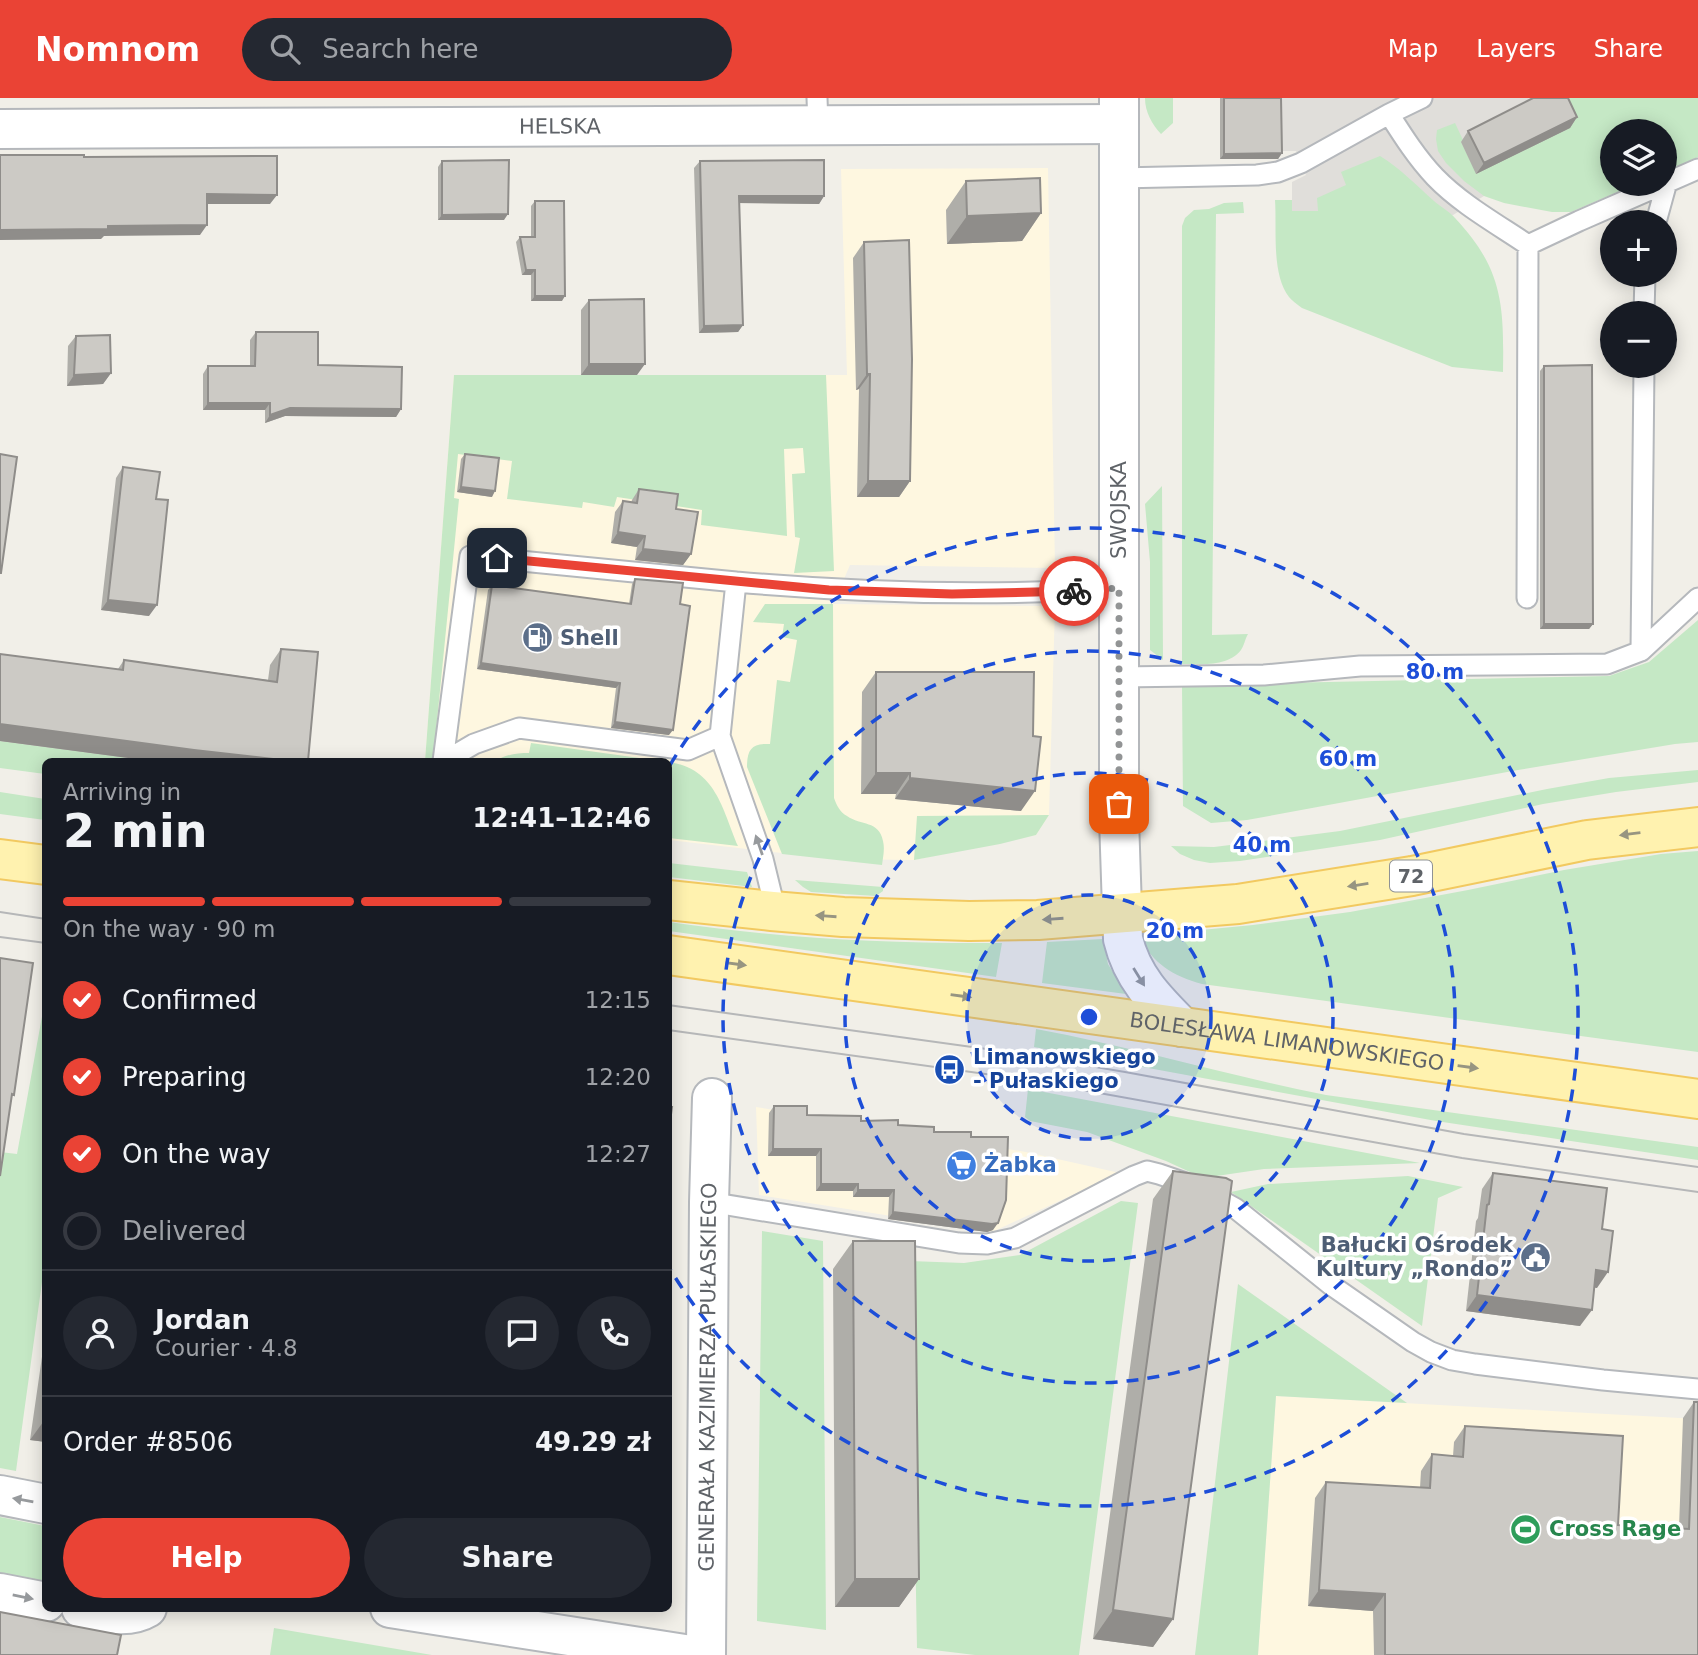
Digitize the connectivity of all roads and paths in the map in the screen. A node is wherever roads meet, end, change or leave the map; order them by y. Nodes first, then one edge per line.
1 (1422, 98) edge
2 (1119, 111) edge
3 (817, 112) edge
4 (1389, 114) junction
5 (0, 129) edge
6 (1698, 169) edge
7 (1119, 178) junction
8 (1677, 178) edge
9 (1636, 196) edge
10 (1528, 246) junction
11 (1644, 378) edge
12 (736, 582) junction
13 (1119, 588) junction
14 (1527, 598) dead end
15 (1698, 598) edge
16 (1641, 651) junction
17 (1120, 677) junction
18 (720, 736) junction
19 (444, 758) edge
20 (449, 758) edge
21 (1698, 827) edge
22 (0, 859) edge
23 (42, 864) edge
24 (672, 901) edge
25 (772, 911) junction
26 (1121, 913) junction
27 (672, 956) edge
28 (1182, 1027) junction
29 (712, 1098) dead end
30 (1698, 1099) edge
31 (709, 1202) junction
32 (1698, 1389) edge
33 (0, 1495) edge
34 (42, 1503) edge
35 (0, 1593) edge
36 (42, 1601) edge
37 (100, 1612) edge
38 (140, 1612) edge
39 (416, 1612) edge
40 (691, 1655) edge
41 (706, 1655) edge

1 - 4 lane
2 - 3 street, HELSKA
2 - 7 street, SWOJSKA
3 - 5 street, HELSKA
4 - 7 lane
4 - 10 lane
6 - 8 lane
7 - 13 street, SWOJSKA
9 - 10 lane
10 - 14 lane
11 - 16 lane
12 - 13 lane
12 - 18 lane
12 - 19 lane
13 - 17 street, SWOJSKA
15 - 16 lane
16 - 17 lane
17 - 26 street, SWOJSKA
18 - 20 lane
25 -> 18 lane
21 -> 26 main road, 72
22 - 23 main road
24 - 25 main road, 72
26 -> 25 main road, 72
26 -> 28 street, SWOJSKA
27 -> 28 main road, BOLESŁAWA LIMANOWSKIEGO
28 -> 30 main road, BOLESŁAWA LIMANOWSKIEGO
29 - 31 street, GENERAŁA KAZIMIERZA PUŁASKIEGO
31 - 32 lane
31 - 41 street, GENERAŁA KAZIMIERZA PUŁASKIEGO
34 -> 33 street
35 -> 36 street
37 - 38 street
39 - 40 street

